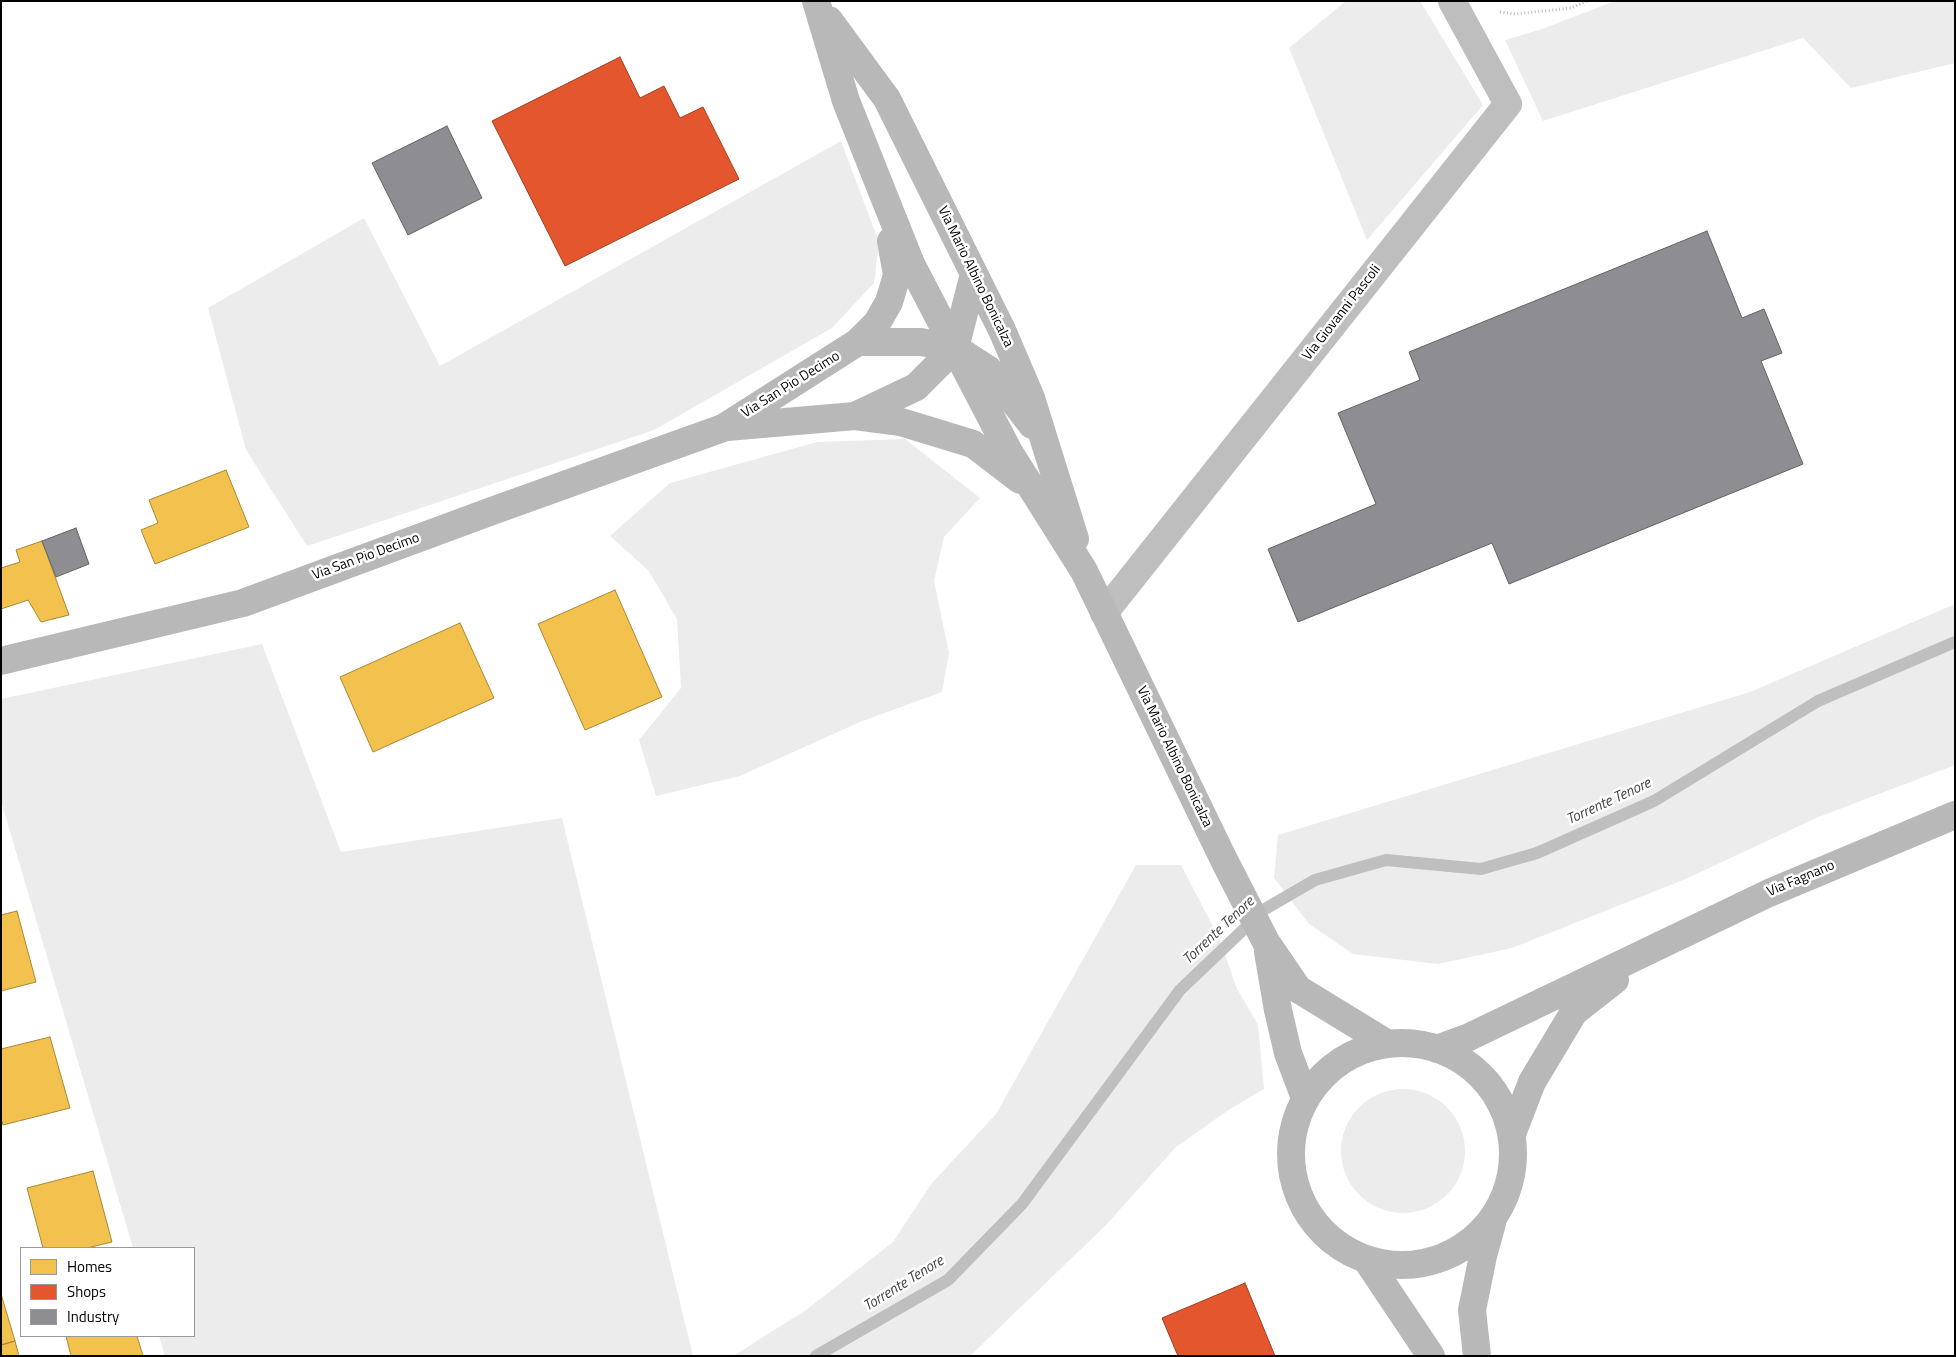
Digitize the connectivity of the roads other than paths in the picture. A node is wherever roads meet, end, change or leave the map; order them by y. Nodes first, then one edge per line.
1 (817, 3) edge
2 (1453, 4) edge
3 (884, 195) junction
4 (974, 274) junction
5 (858, 342) junction
6 (955, 348) junction
7 (855, 416) junction
8 (723, 428) junction
9 (1047, 444) junction
10 (1034, 491) junction
11 (1084, 572) junction
12 (1104, 613) junction
13 (1, 661) edge
14 (1955, 815) edge
15 (1266, 942) junction
16 (1651, 950) junction
17 (1383, 1041) junction
18 (1437, 1049) junction
19 (1305, 1098) junction
20 (1512, 1134) junction
21 (1492, 1223) junction
22 (1368, 1262) junction
23 (1431, 1356) edge
24 (1477, 1356) edge

1 - 3 main road, Via Mario Albino Bonicalza
1 - 4 main road, Via Mario Albino Bonicalza
2 - 12 street, Via Giovanni Pascoli
3 - 5 main road, Via San Pio Decimo
3 - 6 main road, Via Mario Albino Bonicalza
4 - 6 main road
4 - 9 main road, Via Mario Albino Bonicalza
5 - 6 main road
5 - 8 main road, Via San Pio Decimo
6 - 7 main road, Via San Pio Decimo
6 - 9 main road
6 - 10 main road, Via Mario Albino Bonicalza
7 - 8 main road, Via San Pio Decimo
7 - 10 main road, Via San Pio Decimo
8 - 13 main road, Via San Pio Decimo
9 - 11 main road, Via Mario Albino Bonicalza
10 - 11 main road, Via Mario Albino Bonicalza
11 - 12 main road, Via Mario Albino Bonicalza
12 - 15 main road, Via Mario Albino Bonicalza
14 - 16 main road, Via Fagnano
15 - 17 main road, Via Mario Albino Bonicalza
15 - 19 main road, Via Mario Albino Bonicalza
16 - 18 main road, Via Fagnano
16 - 20 main road, Via Fagnano
17 - 18 main road
17 - 19 main road
18 - 20 main road
19 - 22 main road
20 - 21 main road
21 - 22 main road
21 - 24 main road
22 - 23 main road

